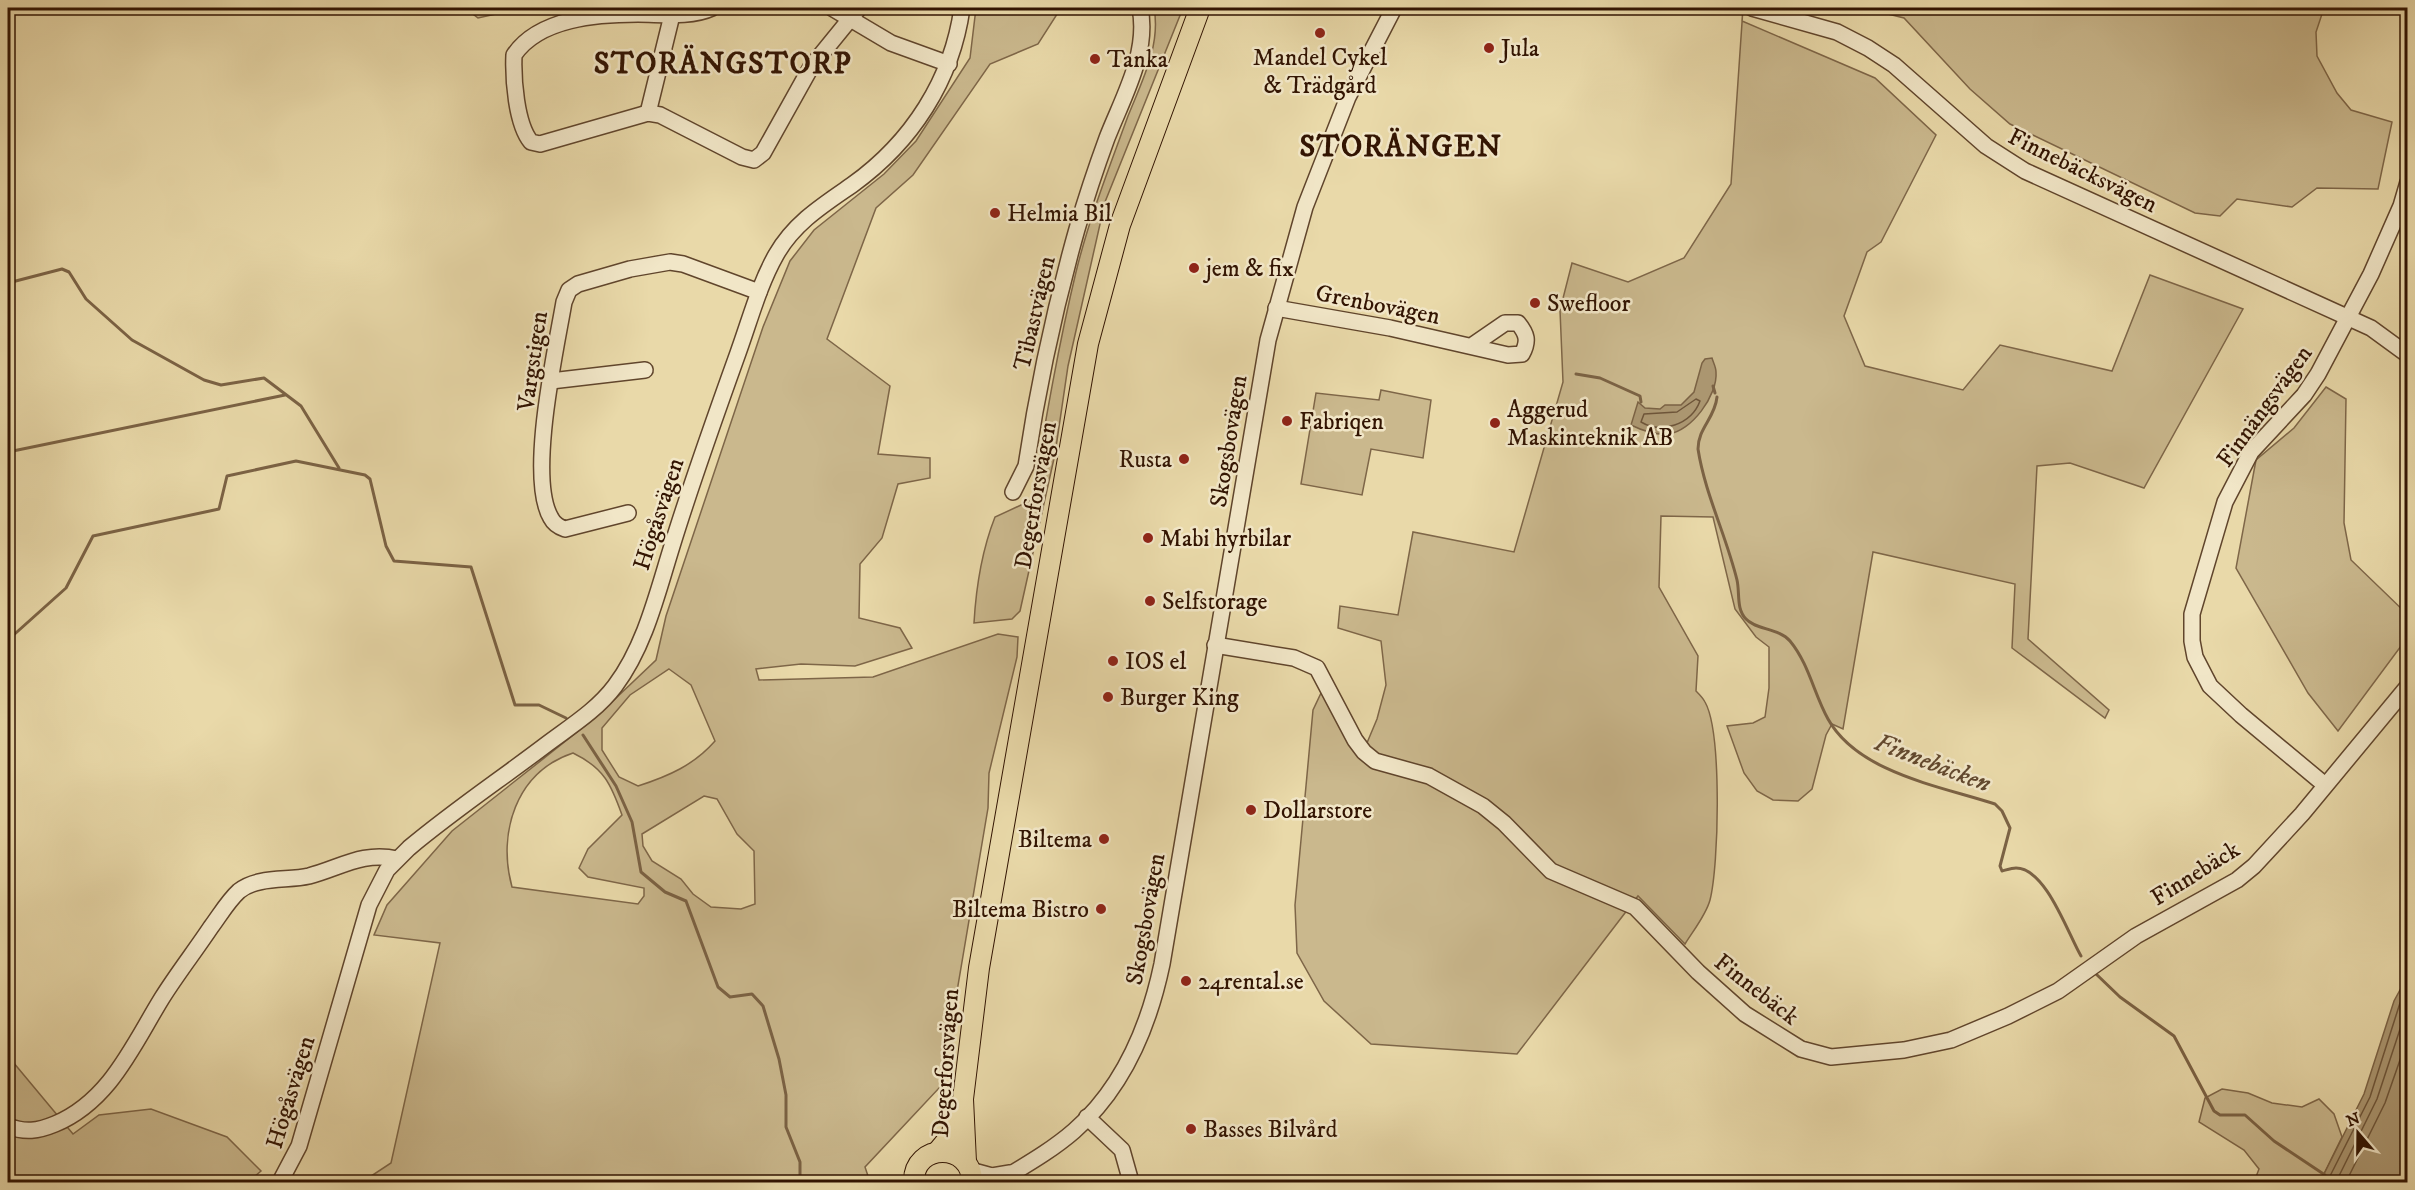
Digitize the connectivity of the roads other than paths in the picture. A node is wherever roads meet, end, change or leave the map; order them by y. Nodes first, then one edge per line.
1 (712, 8) edge
2 (832, 8) edge
3 (962, 8) edge
4 (1140, 8) edge
5 (1200, 8) edge
6 (1207, 8) edge
7 (1394, 8) edge
8 (1752, 8) edge
9 (854, 13) edge
10 (672, 15) junction
11 (1188, 43) junction
12 (949, 64) junction
13 (648, 113) junction
14 (2408, 182) edge
15 (759, 292) junction
16 (1276, 308) junction
17 (2347, 317) junction
18 (1473, 345) dead end
19 (2408, 355) edge
20 (645, 370) dead end
21 (551, 381) junction
22 (1012, 492) dead end
23 (628, 513) dead end
24 (1215, 645) junction
25 (2408, 686) edge
26 (2325, 785) junction
27 (397, 859) junction
28 (979, 968) junction
29 (1087, 1117) junction
30 (8, 1126) edge
31 (938, 1151) junction
32 (1018, 1170) junction
33 (970, 1171) edge
34 (283, 1181) edge
35 (914, 1182) edge
36 (998, 1182) edge
37 (1131, 1182) edge

1 - 10 street
2 - 9 street
3 - 12 street, Högåsvägen
4 - 22 street, Tibastvägen
5 - 11 main road, Degerforsvägen
6 - 11 main road, Degerforsvägen
7 - 16 street, Skogsbovägen
8 - 17 street, Finnebäcksvägen
9 - 12 street
9 - 13 street
10 - 13 street
10 - 13 street
11 - 28 main road, Degerforsvägen
12 - 15 street, Högåsvägen
14 - 17 street, Finnängsvägen
15 - 21 street, Vargstigen
15 - 27 street, Högåsvägen
16 - 18 street, Grenbovägen
16 - 24 street, Skogsbovägen
17 - 19 street, Finnebäcksvägen
17 - 26 street, Finnängsvägen
20 - 21 street
21 - 23 street, Vargstigen
24 - 26 street, Finnebäck
24 - 29 street, Skogsbovägen
25 - 26 street, Finnebäck
27 - 30 street
27 - 34 street, Högåsvägen
28 - 31 main road, Degerforsvägen
28 - 33 main road, Degerforsvägen
29 - 32 street, Skogsbovägen
29 - 37 street
31 - 33 main road
31 - 35 main road, Degerforsvägen
32 - 33 street, Skogsbovägen
32 - 36 street, Skogsbovägen

